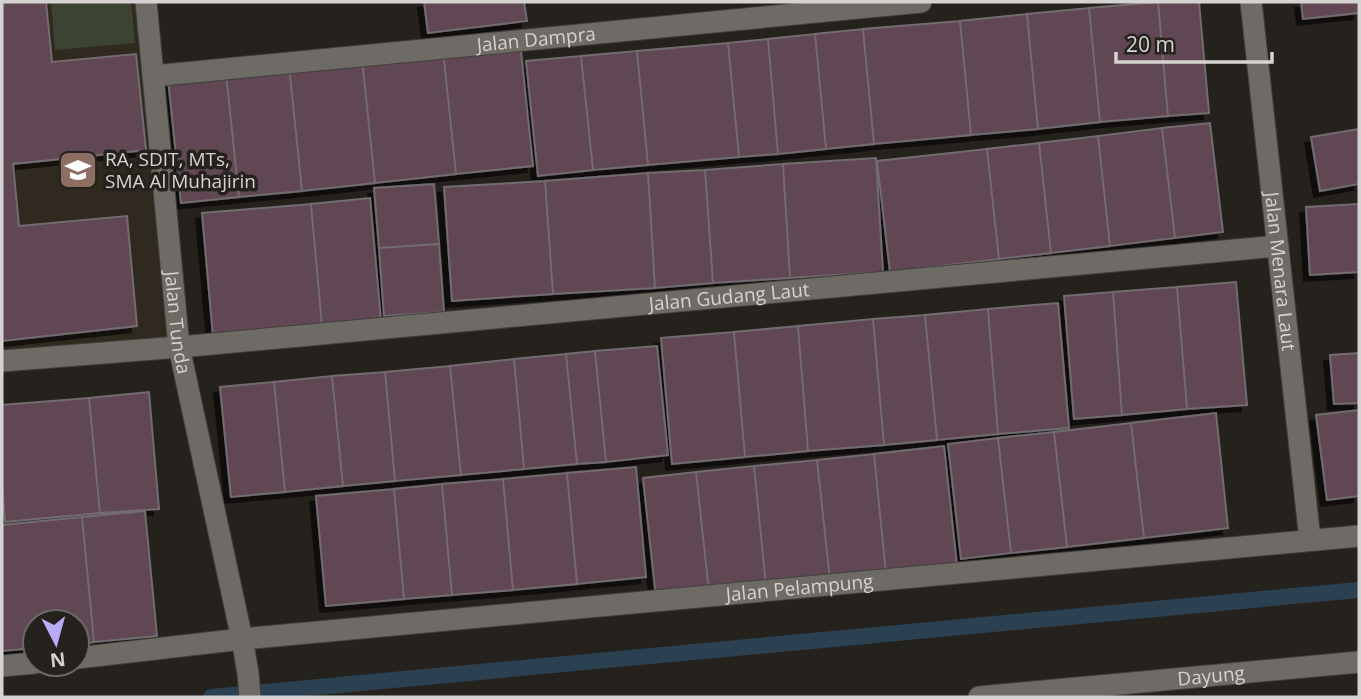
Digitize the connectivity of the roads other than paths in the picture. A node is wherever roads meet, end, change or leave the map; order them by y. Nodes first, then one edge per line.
1 (146, 2) edge
2 (920, 2) edge
3 (1251, 2) edge
4 (153, 76) junction
5 (1278, 246) junction
6 (178, 347) junction
7 (2, 361) edge
8 (1359, 536) edge
9 (1310, 540) junction
10 (242, 639) junction
11 (91, 656) edge
12 (1359, 662) edge
13 (21, 664) edge
14 (2, 666) edge
15 (250, 697) edge
16 (979, 697) edge

1 - 4 street, Jalan Tunda
2 - 4 street, Jalan Dampra
3 - 5 street, Jalan Menara Laut
4 - 6 street, Jalan Tunda
5 - 6 street, Jalan Gudang Laut
5 - 9 street, Jalan Menara Laut
6 - 7 street, Jalan Gudang Laut
6 - 10 street, Jalan Tunda
8 - 9 street, Jalan Pelampung
9 - 10 street, Jalan Pelampung
10 - 11 street, Jalan Pelampung
10 - 15 street, Jalan Tunda
12 - 16 street, Dayung
13 - 14 street

